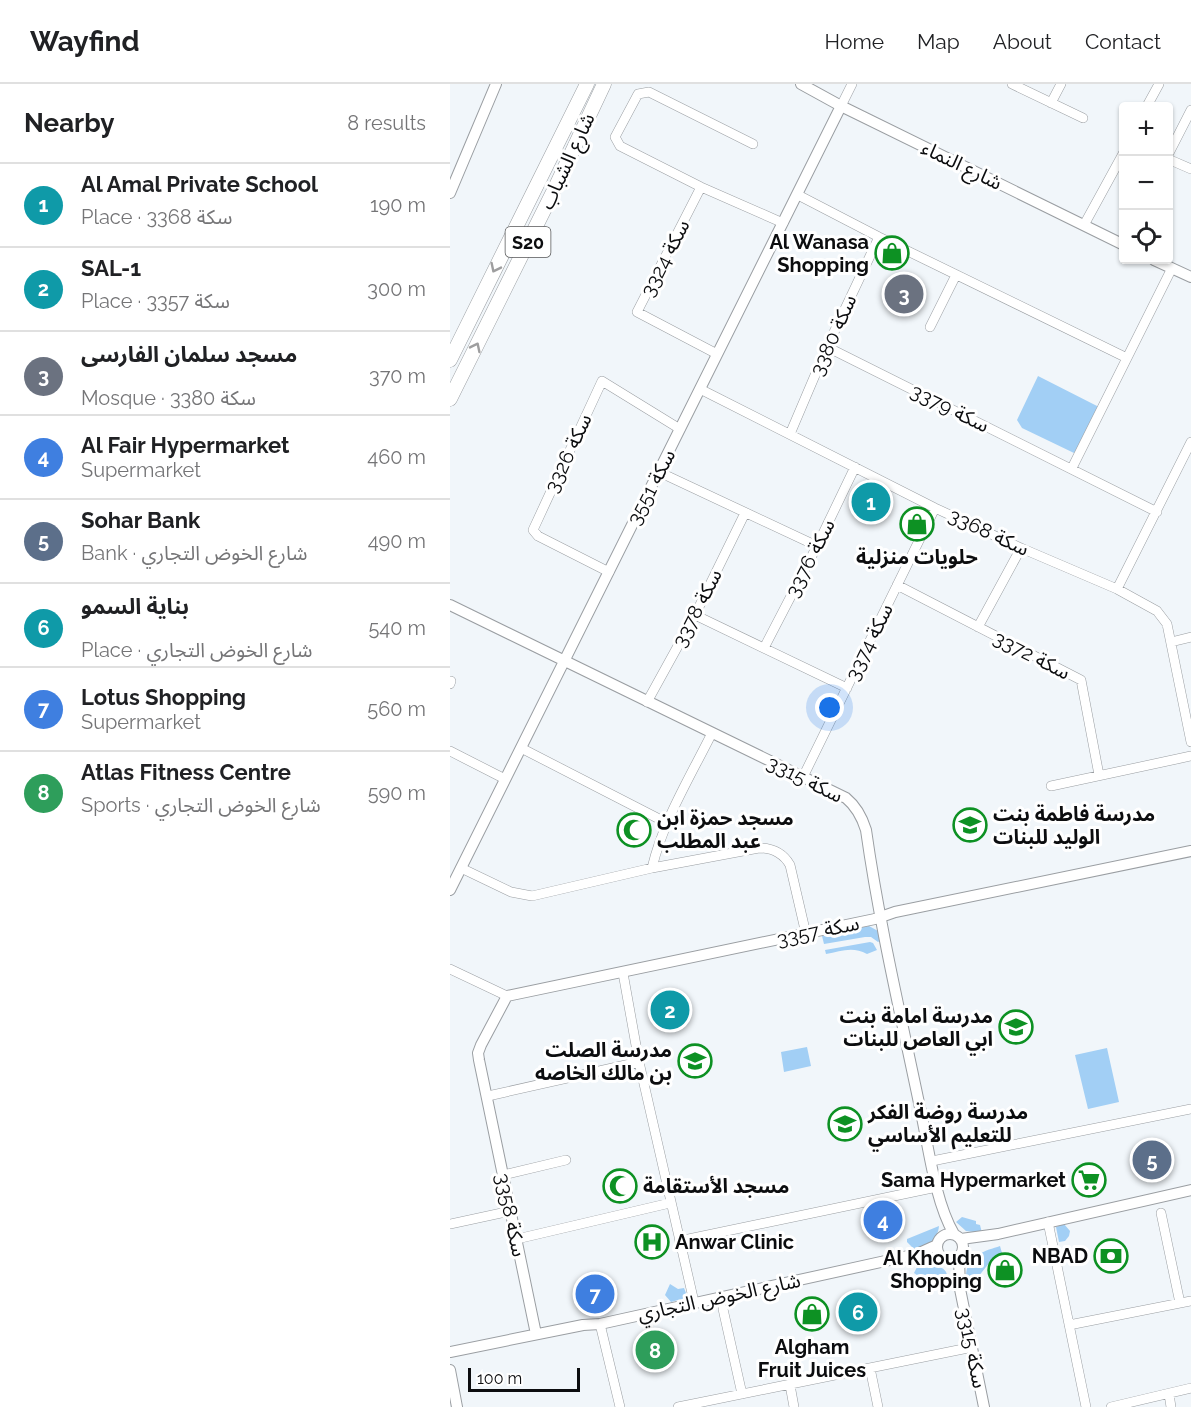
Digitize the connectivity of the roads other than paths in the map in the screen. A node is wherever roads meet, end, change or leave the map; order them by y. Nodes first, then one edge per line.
1 (586, 84) edge
2 (604, 84) edge
3 (801, 84) edge
4 (852, 84) edge
5 (1012, 84) edge
6 (1061, 84) edge
7 (1159, 84) edge
8 (495, 85) edge
9 (1150, 102) edge
10 (1051, 103) junction
11 (841, 106) junction
12 (1191, 110) edge
13 (1083, 118) dead end
14 (753, 144) dead end
15 (1122, 156) edge
16 (1168, 156) edge
17 (1173, 160) edge
18 (1191, 169) edge
19 (701, 187) junction
20 (450, 193) edge
21 (798, 195) junction
22 (783, 223) junction
23 (1084, 225) junction
24 (879, 237) junction
25 (1119, 242) edge
26 (1163, 264) edge
27 (1172, 268) junction
28 (956, 275) junction
29 (1191, 277) edge
30 (930, 327) dead end
31 (827, 347) junction
32 (717, 354) junction
33 (1127, 358) junction
34 (450, 360) edge
35 (700, 389) junction
36 (450, 399) edge
37 (680, 429) junction
38 (790, 434) junction
39 (1191, 442) edge
40 (855, 467) junction
41 (1072, 468) junction
42 (659, 472) junction
43 (935, 508) junction
44 (1157, 512) junction
45 (745, 513) junction
46 (817, 546) junction
47 (1021, 548) junction
48 (609, 572) junction
49 (897, 585) junction
50 (1117, 589) junction
51 (450, 605) edge
52 (695, 615) junction
53 (978, 627) junction
54 (1191, 637) edge
55 (1172, 642) junction
56 (764, 648) junction
57 (564, 662) junction
58 (847, 688) junction
59 (647, 702) junction
60 (712, 733) junction
61 (1191, 742) edge
62 (521, 748) junction
63 (450, 751) edge
64 (1191, 756) edge
65 (1099, 775) junction
66 (803, 777) junction
67 (505, 779) junction
68 (1051, 786) dead end
69 (667, 823) junction
70 (1191, 851) edge
71 (461, 868) junction
72 (652, 868) junction
73 (450, 890) edge
74 (880, 917) junction
75 (806, 934) junction
76 (450, 969) edge
77 (623, 973) junction
78 (507, 996) junction
79 (639, 1062) junction
80 (488, 1096) junction
81 (1191, 1109) edge
82 (566, 1160) dead end
83 (932, 1161) junction
84 (503, 1175) junction
85 (937, 1187) junction
86 (1191, 1190) edge
87 (670, 1203) junction
88 (942, 1206) junction
89 (511, 1211) junction
90 (1161, 1214) dead end
91 (1048, 1222) junction
92 (450, 1224) edge
93 (998, 1234) junction
94 (957, 1237) junction
95 (517, 1239) junction
96 (679, 1241) junction
97 (939, 1241) junction
98 (918, 1254) junction
99 (961, 1254) junction
100 (944, 1259) junction
101 (960, 1289) junction
102 (1191, 1300) edge
103 (694, 1302) junction
104 (1180, 1303) junction
105 (723, 1309) dead end
106 (600, 1324) junction
107 (1069, 1325) junction
108 (536, 1334) junction
109 (973, 1347) junction
110 (450, 1352) edge
111 (870, 1368) junction
112 (450, 1370) edge
113 (790, 1385) junction
114 (1191, 1388) edge
115 (742, 1394) junction
116 (1169, 1394) junction
117 (701, 1405) edge
118 (457, 1407) edge
119 (620, 1407) edge
120 (678, 1407) edge
121 (794, 1407) edge
122 (878, 1407) edge
123 (984, 1407) edge
124 (1086, 1407) edge
125 (1111, 1407) edge
126 (1171, 1407) edge

1 -> 34 main road, شارع الشباب / S20
36 -> 2 main road, شارع الشباب / S20
3 - 11 street, شارع النماء
4 - 11 street, سكة 3551
5 - 10 street
6 - 10 street
7 - 9 street
8 - 20 street
10 - 13 street
11 - 21 street, سكة 3551
11 - 23 street, شارع النماء
12 - 16 street
14 - 19 street
15 - 23 street
17 - 18 street
19 - 22 street
19 - 32 street, سكة 3324
21 - 22 street, سكة 3551
21 - 24 street
22 - 32 street, سكة 3551
23 - 25 street, شارع النماء
24 - 28 street
24 - 31 street, سكة 3380
26 - 27 street
27 - 29 street
27 - 33 street
28 - 30 street
28 - 33 street
31 - 38 street, سكة 3380
31 - 41 street, سكة 3379
32 - 35 street, سكة 3551
33 - 41 street
35 - 37 street, سكة 3551
35 - 38 street, سكة 3368
37 - 42 street, سكة 3551
37 - 48 street, سكة 3326
38 - 40 street, سكة 3368
39 - 44 street
40 - 43 street, سكة 3368
40 - 46 street, سكة 3376
41 - 44 street, سكة 3379
42 - 45 street
42 - 48 street, سكة 3551
43 - 47 street, سكة 3368
43 - 49 street, سكة 3374
44 - 50 street
45 - 46 street
45 - 52 street, سكة 3378
46 - 56 street, سكة 3376
47 - 50 street, سكة 3368
47 - 53 street
48 - 57 street, سكة 3551
49 - 53 street, سكة 3372
49 - 58 street, سكة 3374
50 - 55 street, سكة 3368
51 - 57 street, سكة 3315
52 - 56 street
52 - 59 street, سكة 3378
53 - 65 street, سكة 3372
54 - 55 street
55 - 61 street, سكة 3368
56 - 58 street
57 - 59 street, سكة 3315
57 - 62 street, سكة 3551
58 - 66 street, سكة 3374
59 - 60 street, سكة 3315
60 - 66 street, سكة 3315
60 - 69 street
62 - 67 street, سكة 3551
62 - 69 street
63 - 67 street
64 - 65 street
65 - 68 street
66 - 74 street, سكة 3315
67 - 71 street, سكة 3551
69 - 72 street
70 - 74 street, سكة 3357
71 - 72 street
71 - 73 street, سكة 3551
72 - 75 street
74 - 75 street, سكة 3357
74 - 83 street, سكة 3315
75 - 77 street, سكة 3357
76 - 78 street
77 - 78 street, سكة 3357
77 - 79 street
78 - 80 street, سكة 3358
79 - 80 street
79 - 87 street
80 - 84 street, سكة 3358
81 - 83 street
82 - 84 street
83 - 85 street, سكة 3315
84 - 89 street, سكة 3358
85 - 88 street, سكة 3315
85 - 96 street
86 - 91 street
87 - 95 street
87 - 96 street
88 - 94 street, سكة 3315
88 - 97 street, سكة 3315
89 - 92 street
89 - 95 street, سكة 3358
90 - 104 street
91 - 93 street
91 - 107 street
93 - 94 street
93 - 99 street
94 - 97 street, شارع الخوض التجاري
94 - 99 street, سكة 3315
95 - 108 street, سكة 3358
96 - 103 street
97 - 98 street, شارع الخوض التجاري
97 - 100 street, سكة 3315
98 - 100 street, شارع الخوض التجاري
98 - 103 street, شارع الخوض التجاري
99 - 100 street
99 - 101 street, سكة 3315
100 - 101 street, سكة 3315
101 - 109 street, سكة 3315
102 - 104 street
103 - 106 street, شارع الخوض التجاري
104 - 107 street
105 - 115 street
106 - 108 street, شارع الخوض التجاري
106 - 119 street
107 - 124 street
108 - 110 street, شارع الخوض التجاري
109 - 111 street
109 - 123 street, سكة 3315
111 - 113 street
111 - 122 street
112 - 118 street
113 - 115 street
113 - 121 street
114 - 116 street
115 - 117 street
116 - 125 street
116 - 126 street
117 - 120 street

